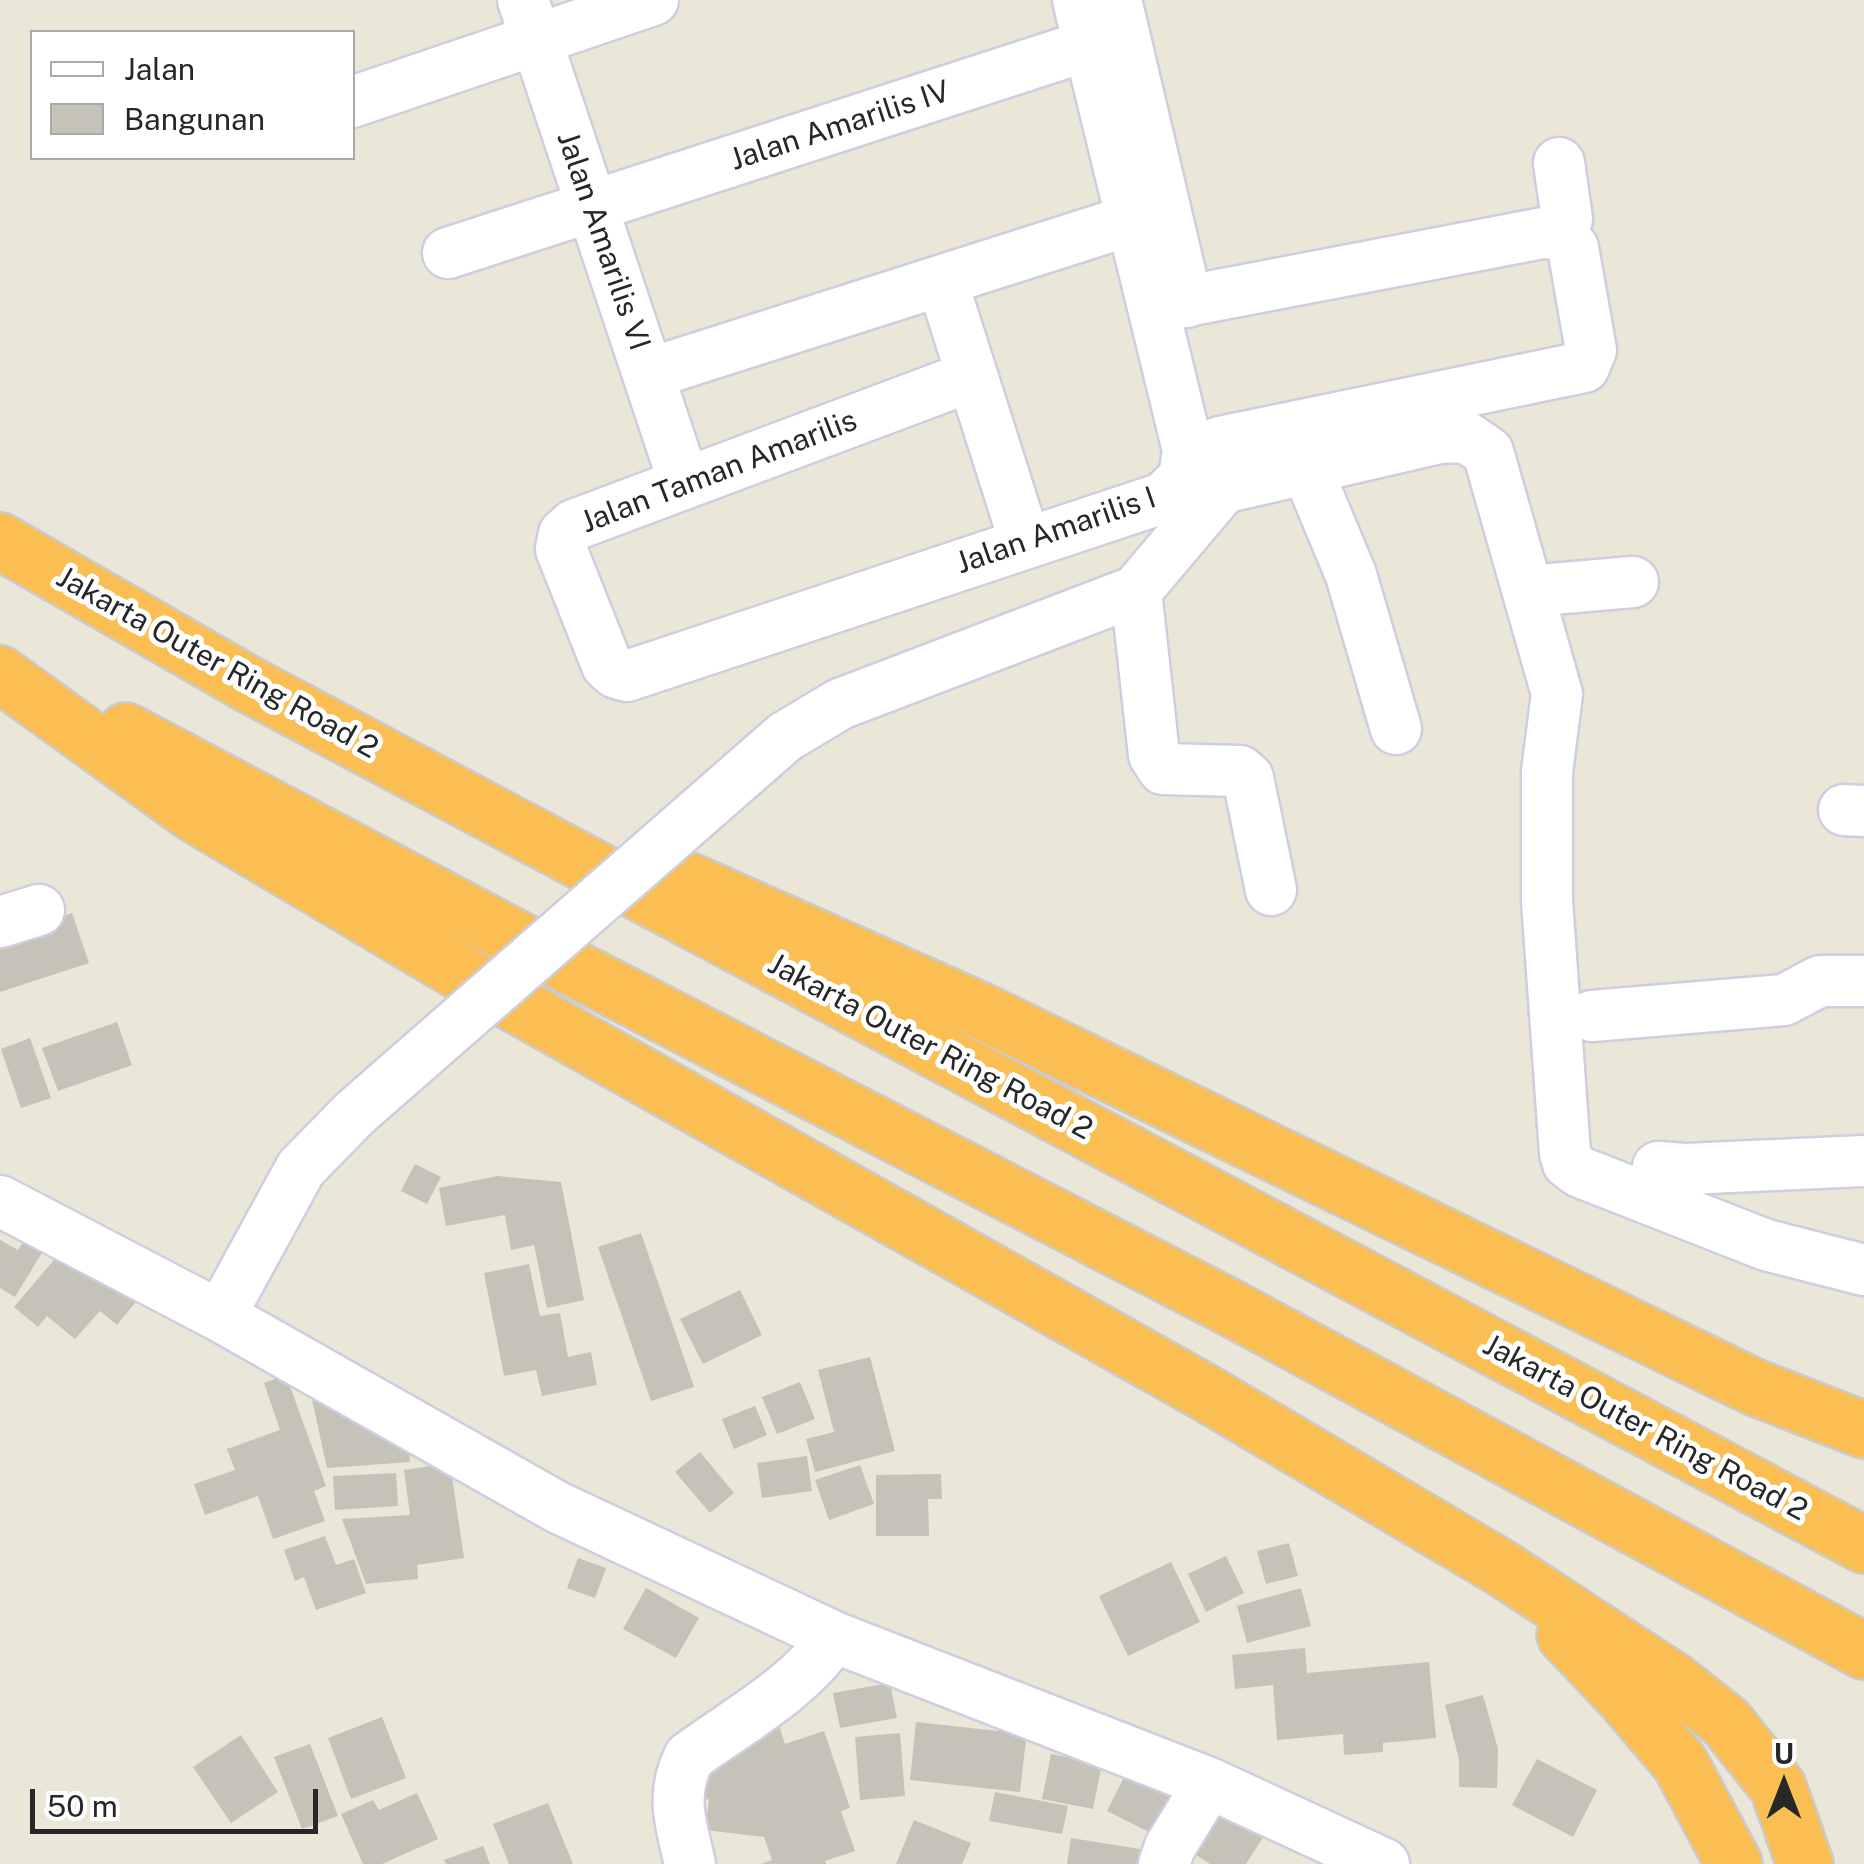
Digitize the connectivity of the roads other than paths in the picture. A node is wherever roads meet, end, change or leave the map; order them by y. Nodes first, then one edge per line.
1 (653, 0) edge
2 (1116, 0) edge
3 (529, 20) edge
4 (1083, 22) edge
5 (355, 101) edge
6 (1560, 163) dead end
7 (592, 206) junction
8 (1131, 220) junction
9 (1561, 234) junction
10 (448, 253) dead end
11 (942, 280) junction
12 (1186, 301) junction
13 (648, 374) junction
14 (972, 376) junction
15 (1221, 465) junction
16 (1306, 467) junction
17 (684, 482) junction
18 (0, 541) edge
19 (1025, 542) junction
20 (1633, 582) dead end
21 (1136, 591) junction
22 (1528, 591) junction
23 (0, 666) edge
24 (0, 674) edge
25 (627, 676) joint
26 (248, 684) junction
27 (1396, 729) dead end
28 (1271, 890) dead end
29 (1864, 981) edge
30 (1592, 1016) dead end
31 (1864, 1161) edge
32 (1658, 1167) dead end
33 (0, 1201) edge
34 (1864, 1270) edge
35 (220, 1316) junction
36 (1864, 1430) edge
37 (1864, 1545) edge
38 (1500, 1567) junction
39 (834, 1637) junction
40 (1864, 1651) edge
41 (1209, 1784) junction
42 (1307, 1849) edge
43 (1733, 1862) edge
44 (690, 1864) edge
45 (1164, 1864) edge
46 (1384, 1864) edge
47 (1805, 1864) edge

1 - 3 street
2 - 12 street
3 - 5 street
3 - 7 street, Jalan Amarilis VI
4 - 7 street, Jalan Amarilis IV
4 - 8 street, Jalan Amarilis I
6 - 9 street
7 - 10 street, Jalan Amarilis IV
7 - 13 street, Jalan Amarilis VI
8 - 11 street
8 - 19 street, Jalan Amarilis I
9 - 12 street
9 - 15 street
11 - 13 street
11 - 14 street
12 - 15 street
13 - 17 street, Jalan Amarilis VI
14 - 17 street, Jalan Taman Amarilis
14 - 19 street
15 - 16 street
15 - 21 street
16 - 22 street
16 - 27 street
17 - 25 street, Jalan Taman Amarilis
18 - 26 highway, Jakarta Outer Ring Road 2
19 - 25 street, Jalan Amarilis I
20 - 22 street
21 - 28 street
21 - 35 street, bridge
22 - 34 street
23 - 40 highway
24 - 38 highway
26 - 36 highway
26 - 37 highway, Jakarta Outer Ring Road 2
29 - 30 street
31 - 32 street
33 - 35 street
35 - 39 street
38 - 43 highway
38 - 47 highway
39 - 41 street
39 - 44 street
41 - 42 street
41 - 45 street
42 - 46 street

